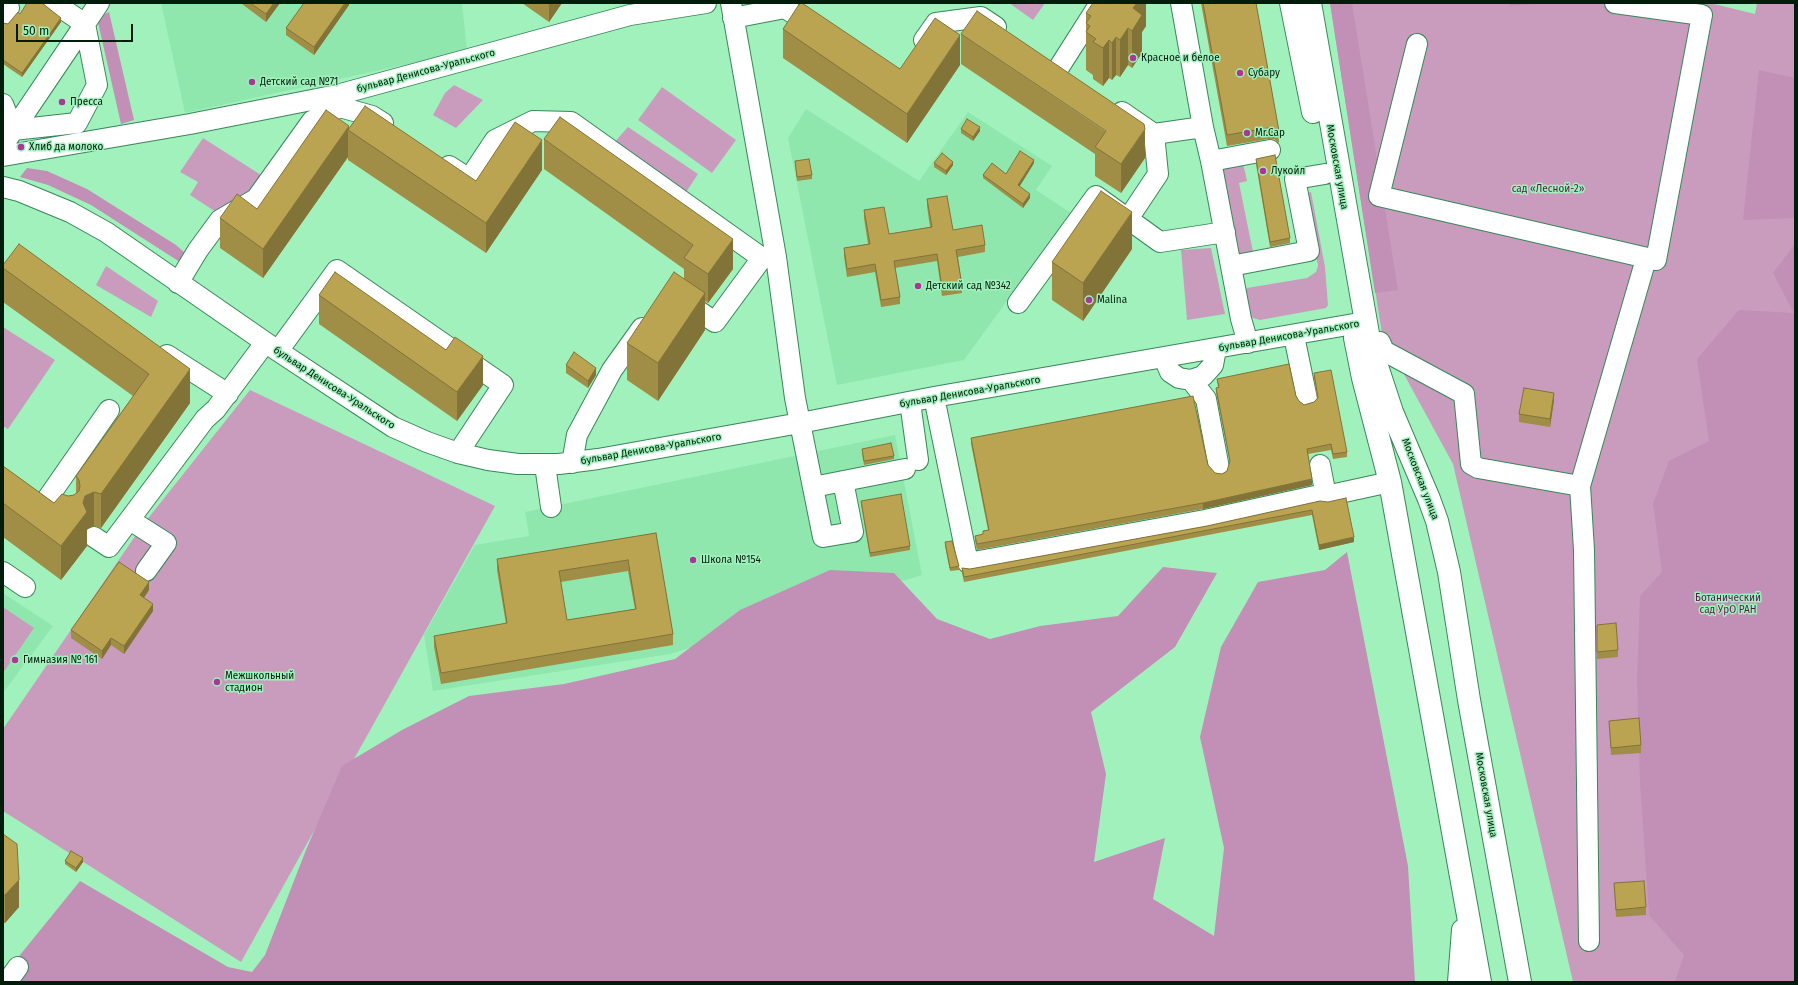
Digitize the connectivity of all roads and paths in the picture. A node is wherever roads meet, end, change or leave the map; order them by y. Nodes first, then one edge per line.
1 (54, 3) edge
2 (99, 3) edge
3 (706, 3) edge
4 (1100, 3) edge
5 (1181, 3) edge
6 (1291, 3) edge
7 (1310, 3) edge
8 (1615, 3) edge
9 (732, 10) edge
10 (85, 24) junction
11 (830, 38) edge
12 (1013, 39) edge
13 (1417, 44) dead end
14 (914, 54) edge
15 (1058, 69) edge
16 (1109, 103) edge
17 (3, 104) edge
18 (1203, 127) junction
19 (398, 132) edge
20 (1154, 134) junction
21 (8, 137) edge
22 (1270, 150) dead end
23 (3, 156) edge
24 (436, 158) edge
25 (1211, 161) junction
26 (1325, 174) junction
27 (3, 187) edge
28 (1128, 219) junction
29 (1225, 232) junction
30 (769, 257) junction
31 (1646, 259) junction
32 (1231, 266) junction
33 (178, 284) junction
34 (664, 297) edge
35 (1018, 303) dead end
36 (651, 315) edge
37 (1358, 323) junction
38 (1294, 336) junction
39 (1248, 343) junction
40 (1370, 345) junction
41 (154, 347) edge
42 (272, 347) junction
43 (1216, 349) junction
44 (1164, 358) junction
45 (1191, 380) junction
46 (228, 394) junction
47 (934, 397) junction
48 (1307, 399) dead end
49 (910, 402) junction
50 (109, 410) dead end
51 (800, 423) junction
52 (458, 453) junction
53 (572, 463) junction
54 (545, 465) junction
55 (1320, 465) dead end
56 (1219, 468) dead end
57 (843, 481) junction
58 (1390, 482) junction
59 (1580, 486) junction
60 (813, 487) junction
61 (1316, 496) dead end
62 (551, 506) dead end
63 (69, 519) edge
64 (130, 520) junction
65 (94, 537) dead end
66 (146, 571) dead end
67 (3, 572) edge
68 (25, 587) dead end
69 (1466, 899) junction
70 (1589, 941) dead end
71 (1459, 982) edge
72 (1480, 982) edge
73 (1520, 982) edge

1 - 10 street
2 - 10 street
3 - 23 street, бульвар Денисова-Уральского
4 - 15 street
5 - 18 street
6 - 26 main road, Московская улица
7 - 37 main road, Московская улица
8 - 31 street
9 - 11 street
9 - 30 street
10 - 21 street
10 - 21 street
12 - 14 street
13 - 31 street
16 - 20 street
17 - 21 street
18 - 20 street
18 - 25 street
19 - 33 street
20 - 28 street
22 - 25 street
24 - 30 street
25 - 29 street
26 - 32 street
26 - 37 main road, Московская улица
27 - 33 street, бульвар Денисова-Уральского
28 - 29 street
28 - 35 street
29 - 32 street
30 - 34 street
30 - 51 street
31 - 59 street
32 - 39 street
33 - 42 street, бульвар Денисова-Уральского
36 - 53 street
37 - 38 street, бульвар Денисова-Уральского
37 - 40 main road, Московская улица
37 - 58 main road, Московская улица
38 - 39 street, бульвар Денисова-Уральского
38 - 48 street
39 - 43 street, бульвар Денисова-Уральского
40 - 59 street
40 - 73 main road, Московская улица
41 - 46 street
42 - 46 street
42 - 52 street, бульвар Денисова-Уральского
42 - 52 street
43 - 44 street, бульвар Денисова-Уральского
43 - 45 street
44 - 45 street
44 - 47 street, бульвар Денисова-Уральского
45 - 56 street
46 - 64 street
47 - 49 street, бульвар Денисова-Уральского
47 - 61 street
49 - 51 street, бульвар Денисова-Уральского
49 - 57 street
50 - 63 street
51 - 53 street, бульвар Денисова-Уральского
51 - 60 street
52 - 54 street, бульвар Денисова-Уральского
53 - 54 street, бульвар Денисова-Уральского
54 - 62 street
55 - 58 street
57 - 60 street
57 - 60 street
58 - 69 main road, Московская улица
59 - 70 street
64 - 65 street
64 - 66 street
67 - 68 street
69 - 71 main road
69 - 72 main road, Московская улица

